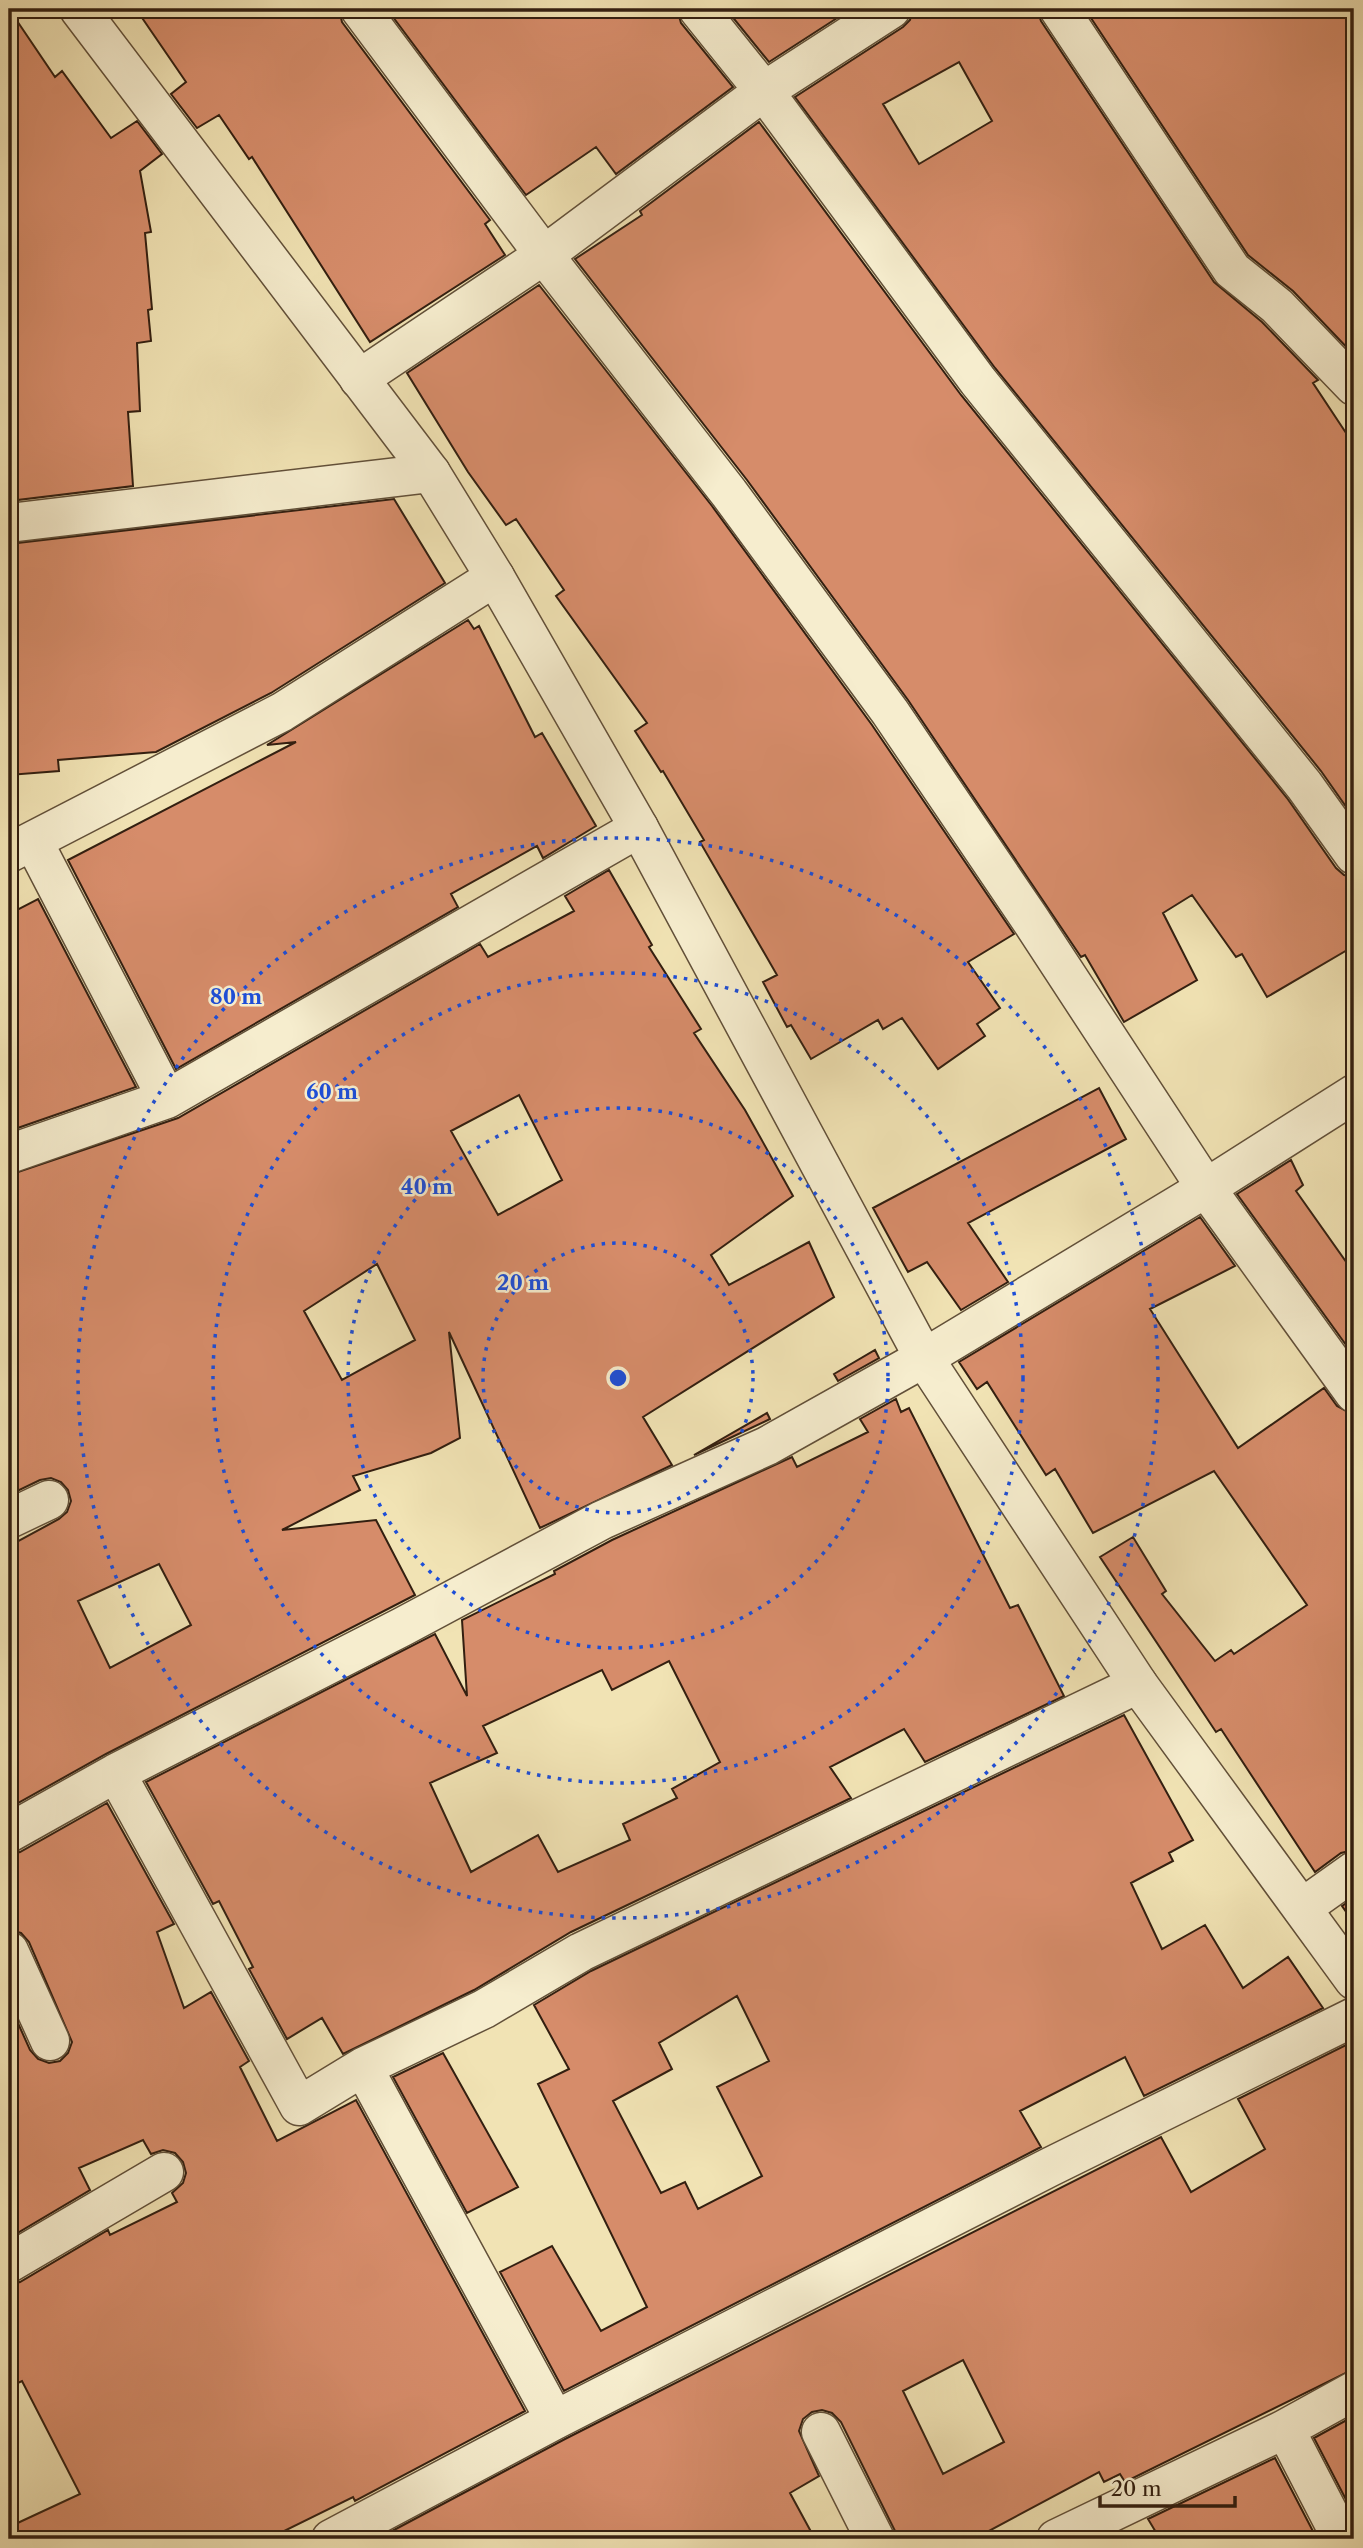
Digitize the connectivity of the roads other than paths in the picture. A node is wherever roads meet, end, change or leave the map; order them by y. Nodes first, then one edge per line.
1 (79, 9) edge
2 (360, 9) edge
3 (698, 9) edge
4 (891, 9) edge
5 (1059, 9) edge
6 (764, 91) junction
7 (544, 255) junction
8 (359, 379) junction
9 (1354, 386) edge
10 (431, 473) junction
11 (9, 523) edge
12 (495, 577) junction
13 (639, 828) junction
14 (21, 847) edge
15 (1354, 855) edge
16 (1354, 1094) edge
17 (167, 1099) junction
18 (9, 1154) edge
19 (1206, 1188) junction
20 (924, 1358) junction
21 (1354, 1393) edge
22 (49, 1500) dead end
23 (9, 1519) edge
24 (1138, 1684) junction
25 (116, 1773) junction
26 (9, 1833) edge
27 (1354, 1871) edge
28 (1302, 1908) junction
29 (9, 1951) edge
30 (1354, 1980) edge
31 (1354, 2017) edge
32 (50, 2041) dead end
33 (363, 2067) junction
34 (164, 2172) dead end
35 (9, 2263) edge
36 (1354, 2391) edge
37 (555, 2420) junction
38 (1285, 2430) junction
39 (821, 2432) dead end
40 (331, 2539) edge
41 (875, 2539) edge
42 (1056, 2539) edge
43 (1342, 2539) edge

1 - 8 street
2 - 7 street
3 - 6 street
4 - 6 street
5 - 9 street
6 - 7 street
6 - 15 street
7 - 8 street
7 - 19 street
8 - 10 street
10 - 11 street
10 - 12 street
12 - 13 street
12 - 14 street
13 - 17 street
13 - 20 street
14 - 17 street
16 - 19 street
17 - 18 street
19 - 20 street
19 - 21 street
20 - 24 street
20 - 25 street
22 - 23 street
24 - 28 street
24 - 33 street
25 - 26 street
25 - 33 street
27 - 28 street
28 - 30 street
29 - 32 street
31 - 37 street
33 - 37 street
34 - 35 street
36 - 38 street
37 - 40 street
38 - 42 street
38 - 43 street
39 - 41 street

